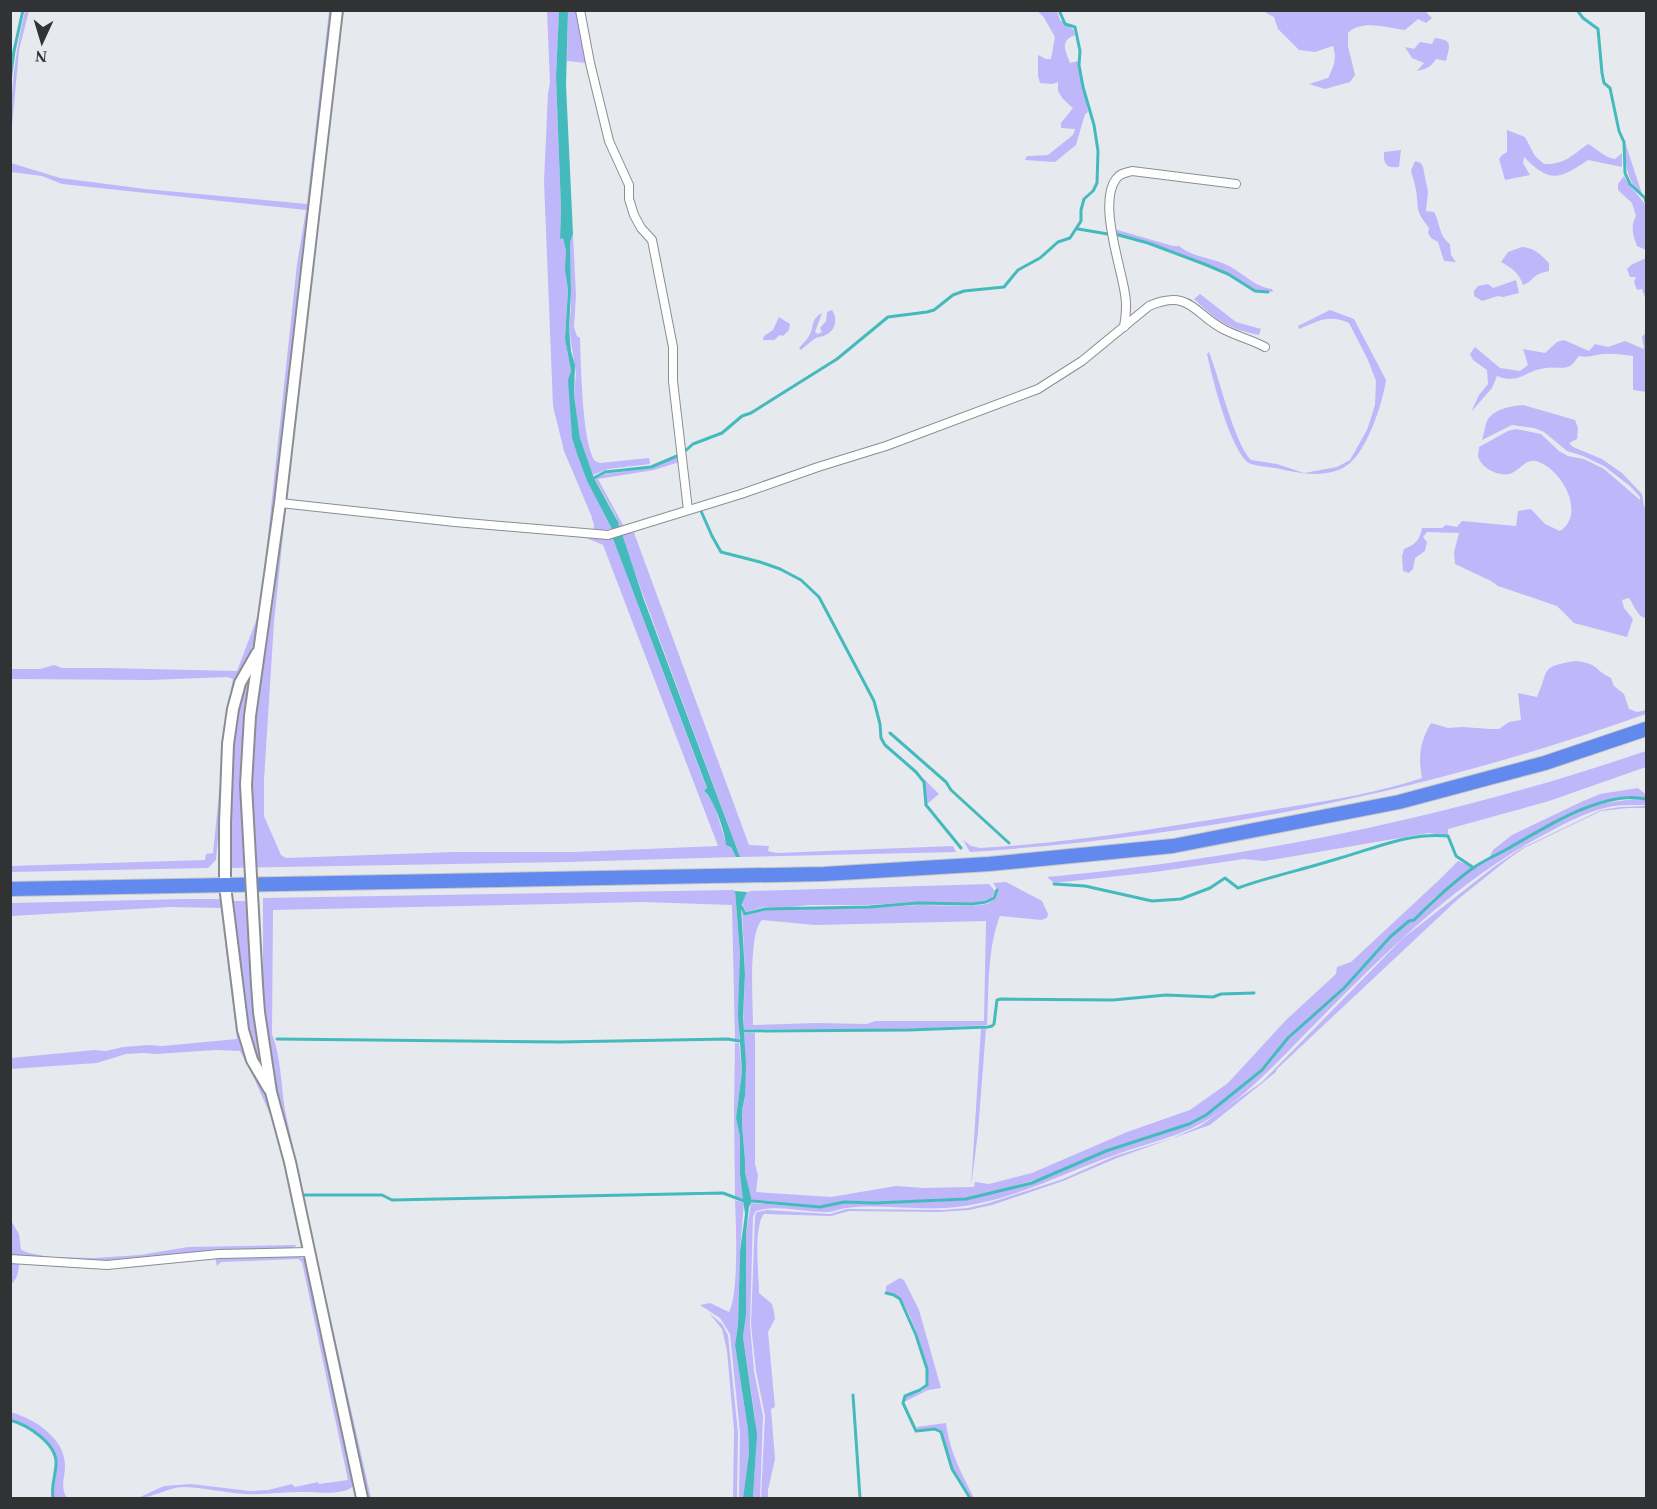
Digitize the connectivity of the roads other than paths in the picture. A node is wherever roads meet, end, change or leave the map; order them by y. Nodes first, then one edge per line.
1 (337, 10) edge
2 (580, 10) edge
3 (1236, 184) dead end
4 (1124, 327) junction
5 (1265, 347) dead end
6 (280, 503) junction
7 (688, 510) junction
8 (260, 648) junction
9 (1647, 729) edge
10 (225, 886) junction
11 (10, 889) edge
12 (271, 1092) junction
13 (308, 1252) junction
14 (10, 1259) edge
15 (362, 1498) edge

1 - 6 street
2 - 7 street
3 - 4 street
4 - 5 street
4 - 7 street
6 - 7 street
6 - 8 street
8 - 10 street
8 - 12 street, bridge
9 - 10 highway
10 - 11 highway
10 - 12 street
12 - 13 street
13 - 14 street
13 - 15 street

